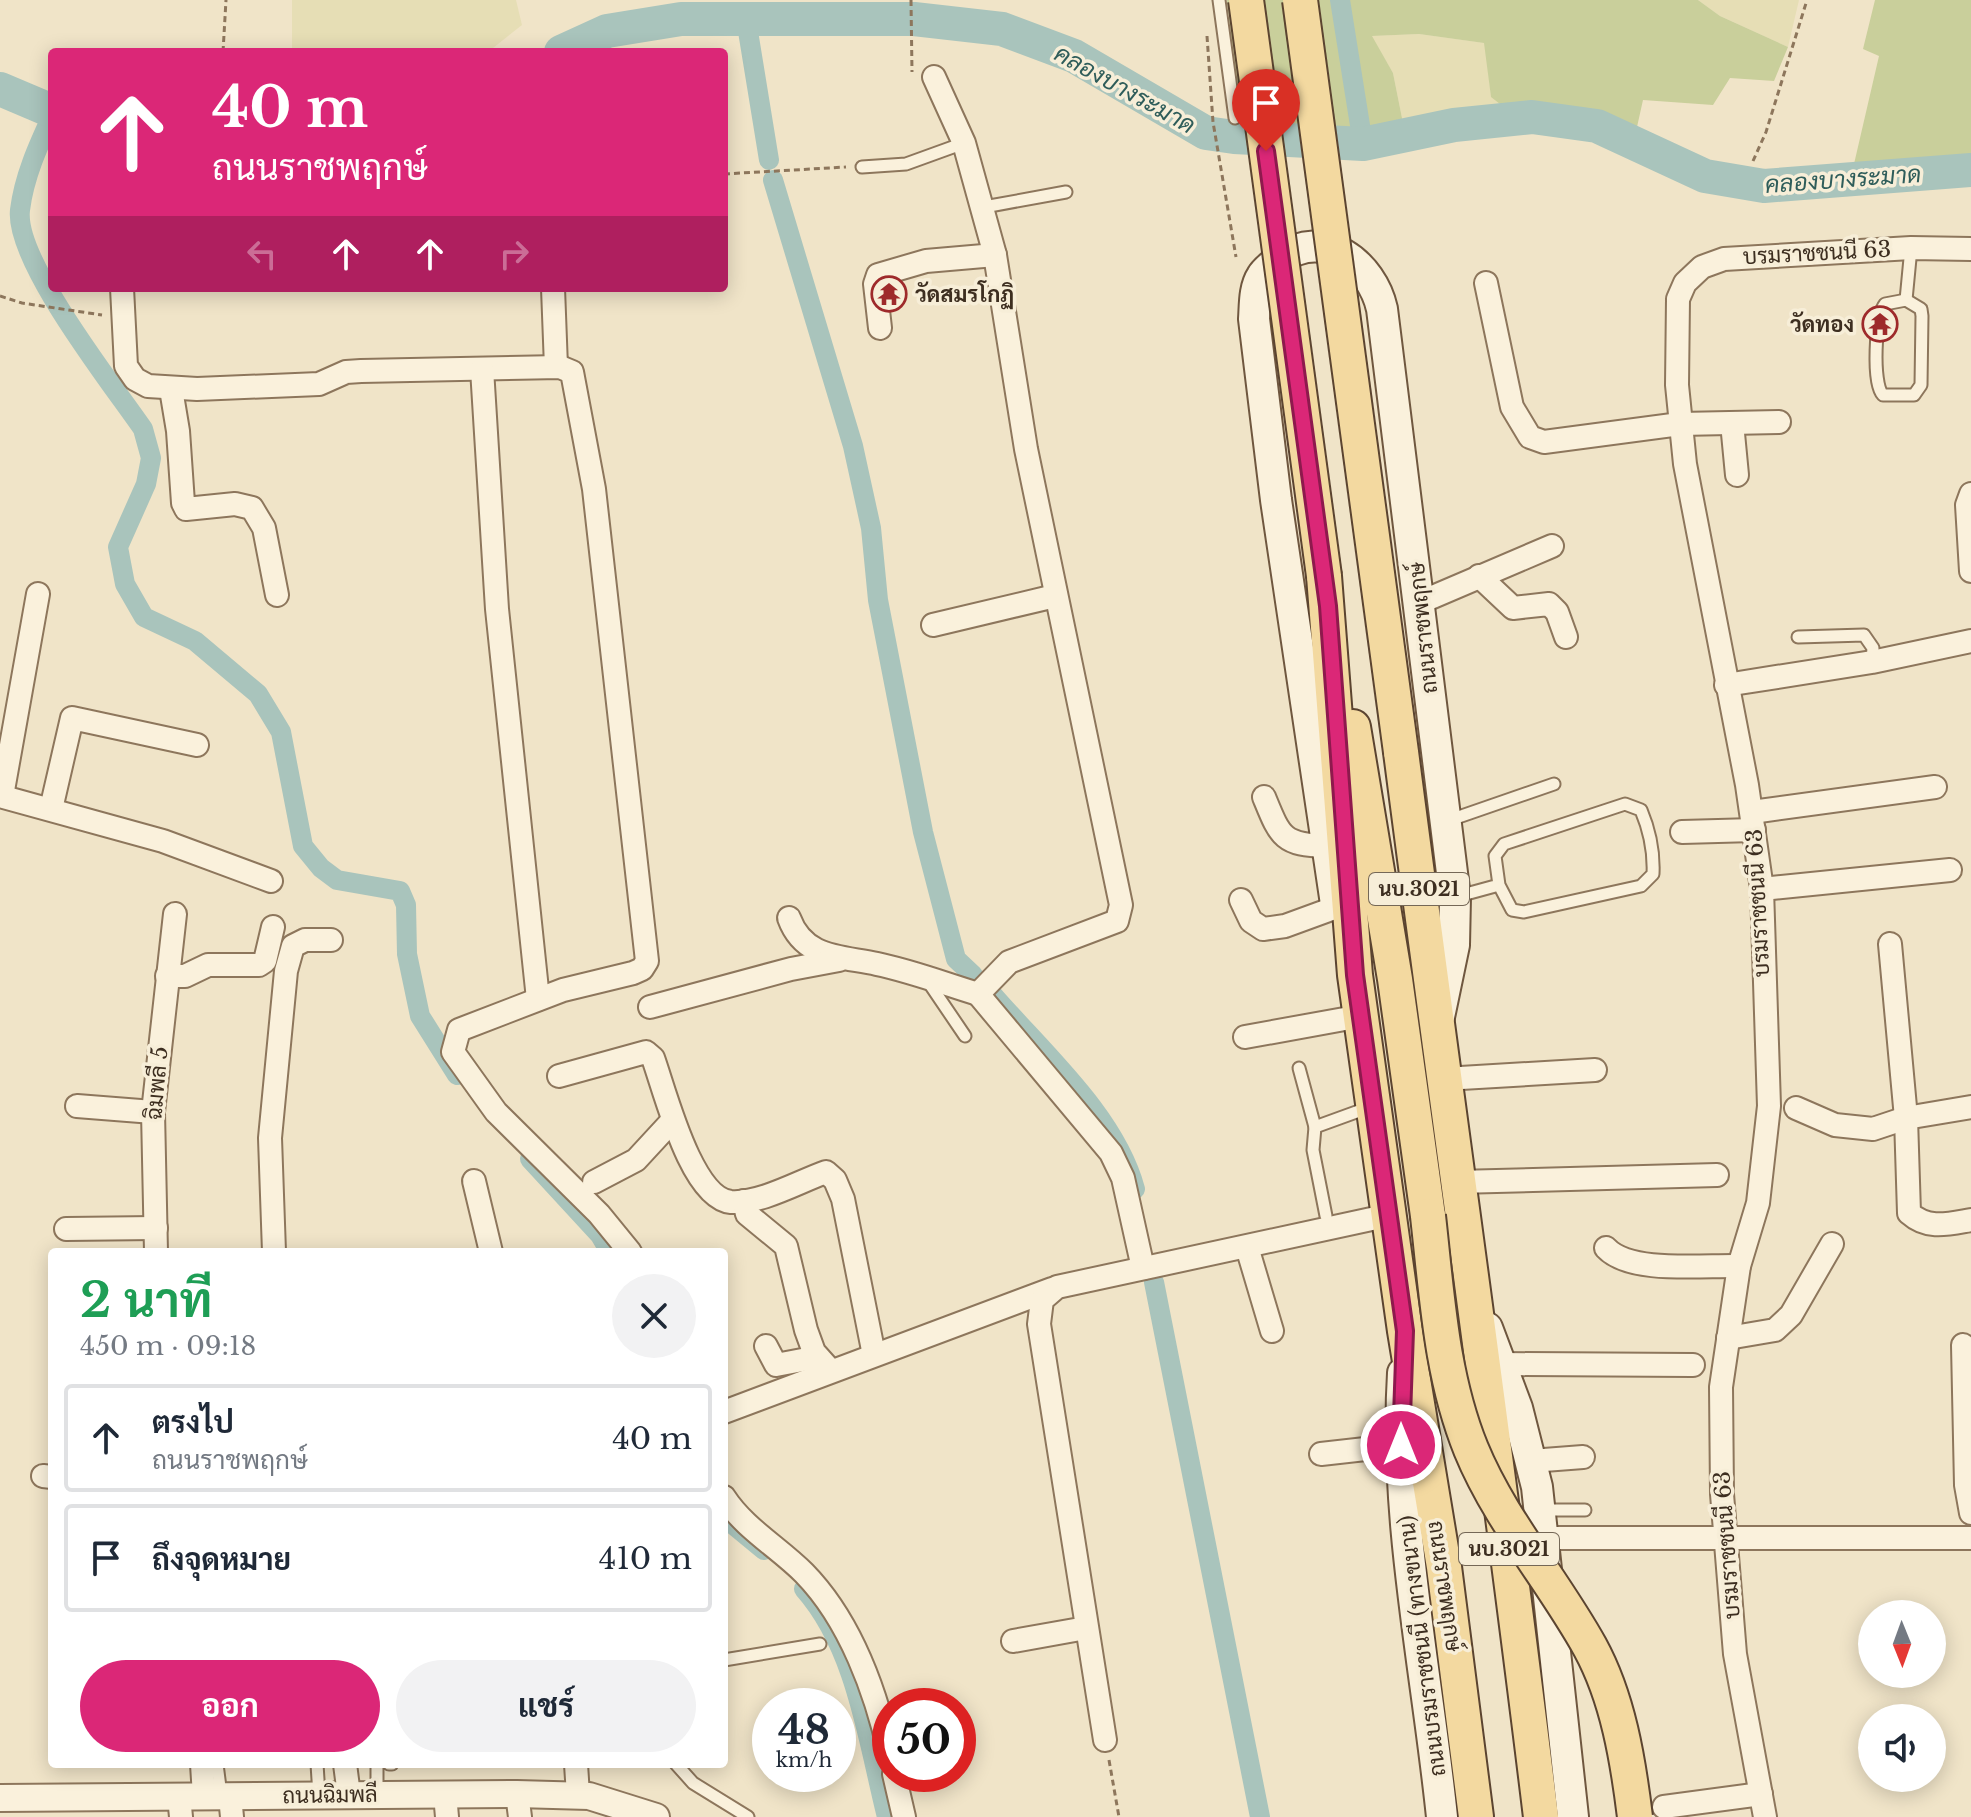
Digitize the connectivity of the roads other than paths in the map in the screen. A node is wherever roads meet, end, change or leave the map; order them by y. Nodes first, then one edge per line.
1 (1219, 0) edge
2 (1246, 0) edge
3 (1300, 0) edge
4 (934, 77) road end
5 (1235, 118) dead end
6 (964, 143) junction
7 (862, 167) road end
8 (1066, 192) dead end
9 (984, 207) junction
10 (1911, 248) junction
11 (1971, 249) edge
12 (995, 255) junction
13 (1486, 283) dead end
14 (122, 292) edge
15 (553, 292) edge
16 (1906, 300) junction
17 (880, 328) dead end
18 (556, 367) junction
19 (482, 369) junction
20 (171, 389) junction
21 (1779, 422) dead end
22 (1732, 423) junction
23 (1680, 424) junction
24 (1737, 475) dead end
25 (1971, 494) edge
26 (1552, 546) dead end
27 (1971, 571) edge
28 (1479, 576) junction
29 (1326, 591) junction
30 (38, 594) dead end
31 (277, 595) dead end
32 (1055, 596) junction
33 (1421, 602) junction
34 (933, 625) dead end
35 (1566, 637) dead end
36 (1798, 637) dead end
37 (1971, 641) edge
38 (1872, 662) junction
39 (1726, 685) junction
40 (197, 745) dead end
41 (1554, 784) dead end
42 (1935, 787) dead end
43 (1, 796) edge
44 (1264, 797) dead end
45 (51, 809) junction
46 (1446, 821) junction
47 (1753, 821) junction
48 (1682, 832) dead end
49 (1326, 846) junction
50 (1950, 870) dead end
51 (271, 881) dead end
52 (1499, 885) junction
53 (1762, 889) junction
54 (1455, 897) junction
55 (1241, 900) dead end
56 (1337, 907) junction
57 (175, 914) dead end
58 (789, 918) dead end
59 (273, 927) dead end
60 (331, 940) dead end
61 (1890, 944) dead end
62 (839, 960) junction
63 (1355, 975) junction
64 (167, 976) junction
65 (926, 979) junction
66 (978, 994) junction
67 (538, 999) junction
68 (650, 1007) dead end
69 (1361, 1016) junction
70 (1437, 1027) junction
71 (965, 1036) dead end
72 (1245, 1037) dead end
73 (1299, 1068) dead end
74 (1595, 1070) dead end
75 (559, 1076) dead end
76 (1444, 1079) junction
77 (1374, 1105) junction
78 (77, 1106) dead end
79 (1971, 1107) edge
80 (1796, 1108) dead end
81 (153, 1112) junction
82 (1906, 1118) junction
83 (672, 1121) junction
84 (1315, 1127) junction
85 (1717, 1175) dead end
86 (474, 1181) dead end
87 (594, 1182) dead end
88 (1457, 1182) junction
89 (744, 1201) junction
90 (1390, 1215) junction
91 (1326, 1216) dead end
92 (1971, 1220) edge
93 (156, 1228) junction
94 (66, 1229) dead end
95 (1832, 1244) dead end
96 (1247, 1247) junction
97 (156, 1248) edge
98 (274, 1248) edge
99 (490, 1248) edge
100 (627, 1248) edge
101 (1606, 1248) dead end
102 (1739, 1266) junction
103 (1143, 1268) junction
104 (1469, 1281) junction
105 (1057, 1287) junction
106 (1272, 1331) dead end
107 (1405, 1331) junction
108 (1728, 1338) junction
109 (1963, 1345) dead end
110 (766, 1346) dead end
111 (874, 1355) junction
112 (825, 1364) junction
113 (1500, 1364) junction
114 (1693, 1365) dead end
115 (728, 1410) edge
116 (1401, 1445) junction
117 (1321, 1454) dead end
118 (1583, 1457) dead end
119 (1531, 1461) junction
120 (728, 1502) edge
121 (1585, 1510) dead end
122 (1971, 1513) edge
123 (1543, 1524) junction
124 (1727, 1538) junction
125 (1971, 1538) edge
126 (1086, 1628) junction
127 (1013, 1641) dead end
128 (820, 1644) dead end
129 (728, 1659) edge
130 (872, 1698) edge
131 (1105, 1740) road end
132 (203, 1768) edge
133 (216, 1768) edge
134 (317, 1768) edge
135 (346, 1768) edge
136 (377, 1768) edge
137 (576, 1768) edge
138 (680, 1768) edge
139 (898, 1792) edge
140 (377, 1794) junction
141 (1761, 1794) junction
142 (349, 1795) junction
143 (578, 1795) junction
144 (319, 1796) junction
145 (208, 1803) edge
146 (16, 1804) edge
147 (446, 1805) edge
148 (518, 1805) edge
149 (1650, 1812) edge
150 (656, 1817) edge
151 (748, 1817) edge
152 (904, 1817) edge
153 (1442, 1817) edge
154 (1476, 1817) edge
155 (1541, 1817) edge
156 (1573, 1817) edge
157 (1765, 1817) edge

1 - 5 lane
2 - 29 main road, ถนนราชพฤกษ์ / นบ.3021, bridge
3 - 70 main road, ถนนราชพฤกษ์ / นบ.3021, bridge
4 - 6 street
6 - 7 lane
6 - 9 street
8 - 9 lane
9 - 12 street
10 - 11 street, บรมราชชนนี 63
10 - 16 lane
10 - 23 street, บรมราชชนนี 63
12 - 17 street
12 - 32 street
13 - 23 street
14 - 20 street
15 - 18 street
16 - 16 lane
18 - 19 street
18 - 67 street
19 - 20 street
19 - 67 street
20 - 31 street
21 - 22 street
22 - 23 street
22 - 24 street
23 - 39 street, บรมราชชนนี 63
25 - 27 street
26 - 28 street
28 - 33 street
28 - 35 street
29 - 63 main road, ถนนราชพฤกษ์ / นบ.3021
29 - 149 main road, bridge
30 - 43 street
32 - 34 street
32 - 66 street
33 - 46 main road, ถนนราชพฤกษ์
33 - 49 main road, ถนนราชพฤกษ์
36 - 38 lane
37 - 38 street
38 - 39 street
39 - 47 street, บรมราชชนนี 63
40 - 45 street
41 - 46 lane
42 - 47 street
43 - 45 street
44 - 49 street
45 - 51 street
46 - 54 main road, ถนนราชพฤกษ์
47 - 48 street
47 - 53 street, บรมราชชนนี 63
49 - 56 main road, ถนนราชพฤกษ์
50 - 53 street
52 - 52 lane
52 - 54 lane
53 - 102 street, บรมราชชนนี 63
54 - 70 main road, ถนนราชพฤกษ์
55 - 56 street
56 - 63 main road, ถนนราชพฤกษ์
57 - 64 street, ฉิมพลี 5
58 - 62 street
59 - 64 street
60 - 98 street
61 - 82 street
62 - 65 street
62 - 68 street
63 - 69 main road, ถนนราชพฤกษ์ / นบ.3021
64 - 81 street, ฉิมพลี 5
65 - 66 street
65 - 71 lane
66 - 103 street
67 - 100 street
69 - 72 street
69 - 77 main road, ถนนราชพฤกษ์ / นบ.3021
70 - 76 main road, ถนนราชพฤกษ์ / นบ.3021
73 - 84 lane
74 - 76 street
75 - 83 street
76 - 88 main road, ถนนราชพฤกษ์ / นบ.3021
77 - 84 lane
77 - 90 main road, ถนนราชพฤกษ์ / นบ.3021
78 - 81 street
79 - 82 street
80 - 82 street
81 - 93 street, ฉิมพลี 5
82 - 92 street
83 - 87 street
83 - 89 street
84 - 91 lane
85 - 88 street
86 - 99 street
88 - 104 main road, ถนนราชพฤกษ์ / นบ.3021
89 - 111 street
89 - 112 street
90 - 96 street
90 - 107 main road, ถนนราชพฤกษ์ / นบ.3021
93 - 94 street
93 - 97 street, ฉิมพลี 5
95 - 108 street
96 - 103 street
96 - 106 street
101 - 102 street
102 - 108 street, บรมราชชนนี 63
103 - 105 street
104 - 113 main road
104 - 155 main road, ถนนราชพฤกษ์ / นบ.3021
105 - 111 street
105 - 126 street
107 - 116 main road, ถนนบรมราชชนนี (ทางขนาน)
107 - 154 main road, ถนนราชพฤกษ์ / นบ.3021
108 - 124 street, บรมราชชนนี 63
109 - 122 street
110 - 112 street
111 - 112 street
112 - 115 street
113 - 114 street
113 - 119 main road
116 - 117 street
116 - 153 main road, ถนนบรมราชชนนี (ทางขนาน)
118 - 119 street
119 - 123 main road
120 - 130 street
121 - 123 lane
123 - 124 street
123 - 156 main road
124 - 125 street
124 - 141 street, บรมราชชนนี 63
126 - 127 street
126 - 131 street
128 - 129 lane
132 - 145 street
133 - 145 lane
134 - 144 lane
135 - 142 street
136 - 140 lane
137 - 143 street
138 - 151 lane
139 - 152 street
140 - 142 street, ถนนฉิมพลี
140 - 147 street, ถนนฉิมพลี
141 - 149 street
141 - 157 street, บรมราชชนนี 63
142 - 144 street, ถนนฉิมพลี
143 - 148 street, ถนนฉิมพลี
143 - 150 street, ถนนฉิมพลี
144 - 145 street, ถนนฉิมพลี
145 - 146 street, ถนนฉิมพลี
147 - 148 street, ถนนฉิมพลี

